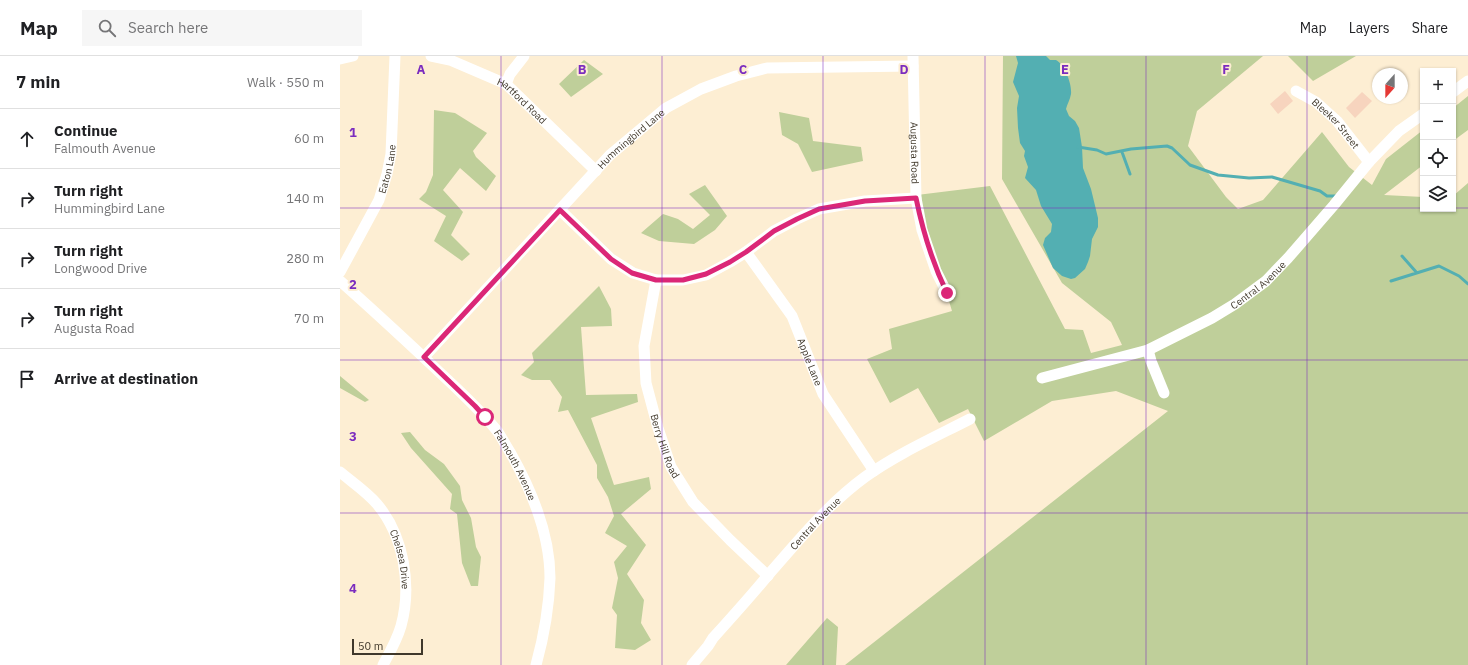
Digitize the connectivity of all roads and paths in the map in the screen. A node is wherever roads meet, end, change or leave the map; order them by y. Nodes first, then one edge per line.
1 (353, 56) edge
2 (395, 56) edge
3 (431, 56) edge
4 (524, 56) edge
5 (340, 59) edge
6 (913, 61) edge
7 (1468, 81) edge
8 (506, 84) junction
9 (1456, 90) edge
10 (1296, 91) dead end
11 (1420, 116) edge
12 (1369, 162) junction
13 (596, 172) junction
14 (916, 198) junction
15 (560, 210) junction
16 (746, 252) junction
17 (340, 272) edge
18 (656, 280) junction
19 (340, 281) edge
20 (947, 293) dead end
21 (1148, 350) junction
22 (424, 357) junction
23 (1042, 378) dead end
24 (1164, 393) dead end
25 (970, 419) dead end
26 (874, 471) junction
27 (340, 472) edge
28 (768, 576) junction
29 (383, 665) edge
30 (536, 665) edge
31 (692, 665) edge

1 - 5 street
2 - 17 street, Eaton Lane
3 - 8 street, Hartford Road
4 - 8 street
6 - 13 street, Hummingbird Lane
6 - 14 street, Augusta Road
7 - 9 street
8 - 13 street, Hartford Road
10 - 12 street, Bleeker Street
11 - 12 street, Central Avenue
12 - 21 street, Central Avenue
13 - 15 street, Hummingbird Lane
14 - 16 street
14 - 20 street, Augusta Road
15 - 18 street
15 - 22 street, Hummingbird Lane
16 - 18 street
16 - 26 street, Apple Lane
18 - 28 street, Berry Hill Road
19 - 22 street, Falmouth Avenue
21 - 23 street, Central Avenue
21 - 24 street
22 - 30 street, Falmouth Avenue
25 - 26 street, Central Avenue
26 - 28 street, Central Avenue
27 - 29 street, Chelsea Drive
28 - 31 street, Central Avenue

